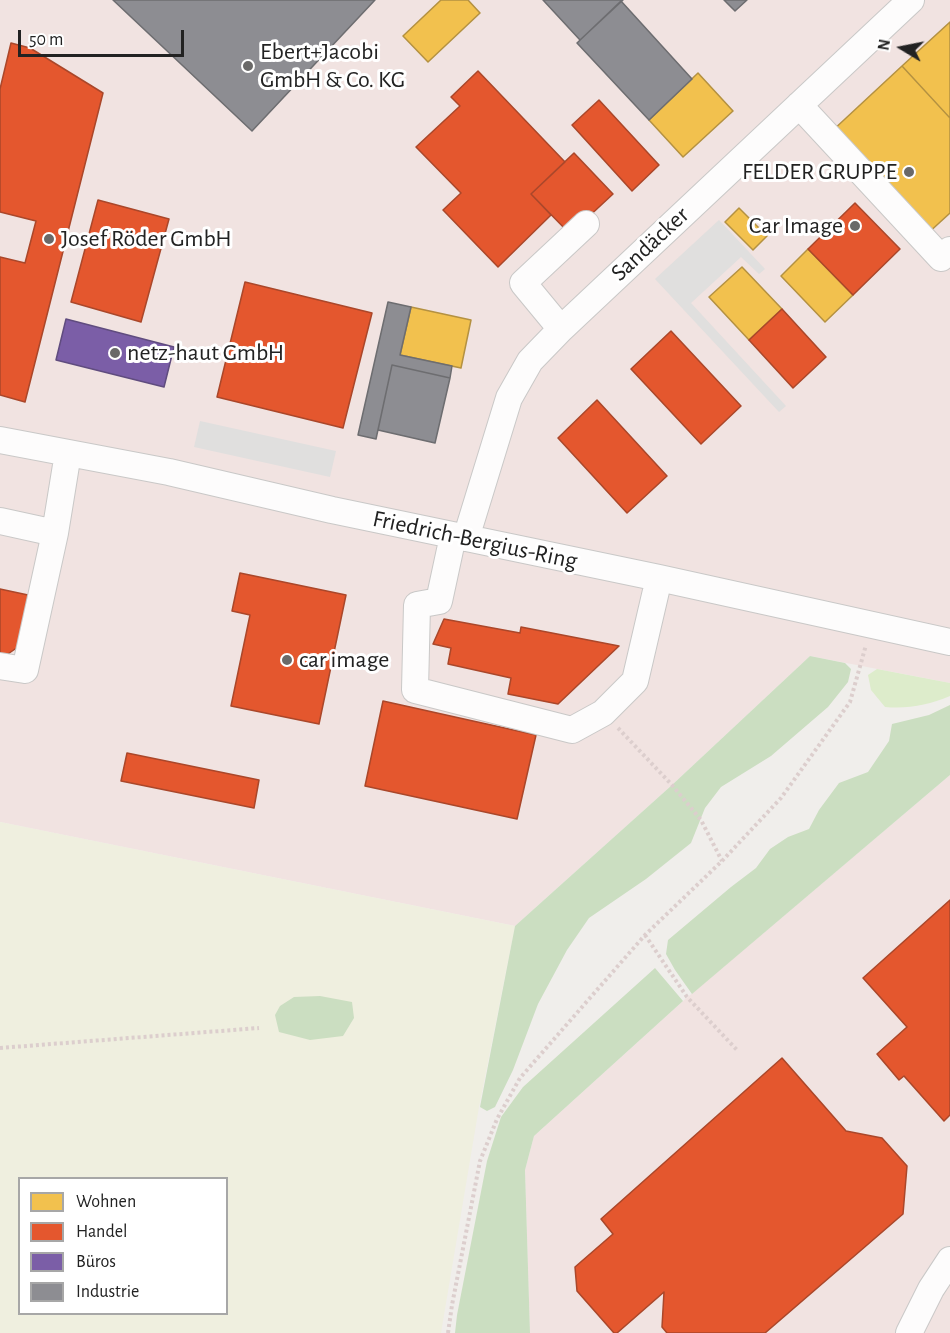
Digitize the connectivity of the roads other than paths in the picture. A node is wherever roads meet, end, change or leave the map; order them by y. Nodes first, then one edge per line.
1 (911, 0) edge
2 (799, 105) junction
3 (586, 224) dead end
4 (950, 250) edge
5 (561, 329) junction
6 (0, 440) edge
7 (68, 453) junction
8 (0, 521) edge
9 (55, 533) junction
10 (459, 537) junction
11 (659, 578) junction
12 (950, 642) edge
13 (0, 666) edge
14 (950, 1260) edge
15 (909, 1333) edge

1 - 2 street, Sandäcker
2 - 4 street
2 - 5 street, Sandäcker
3 - 5 street
5 - 10 street, Sandäcker
6 - 7 street, Friedrich-Bergius-Ring
7 - 9 street
7 - 10 street, Friedrich-Bergius-Ring
8 - 9 street
9 - 13 street
10 - 11 street, Friedrich-Bergius-Ring
10 - 11 street, Sandäcker
11 - 12 street, Friedrich-Bergius-Ring
14 - 15 street

